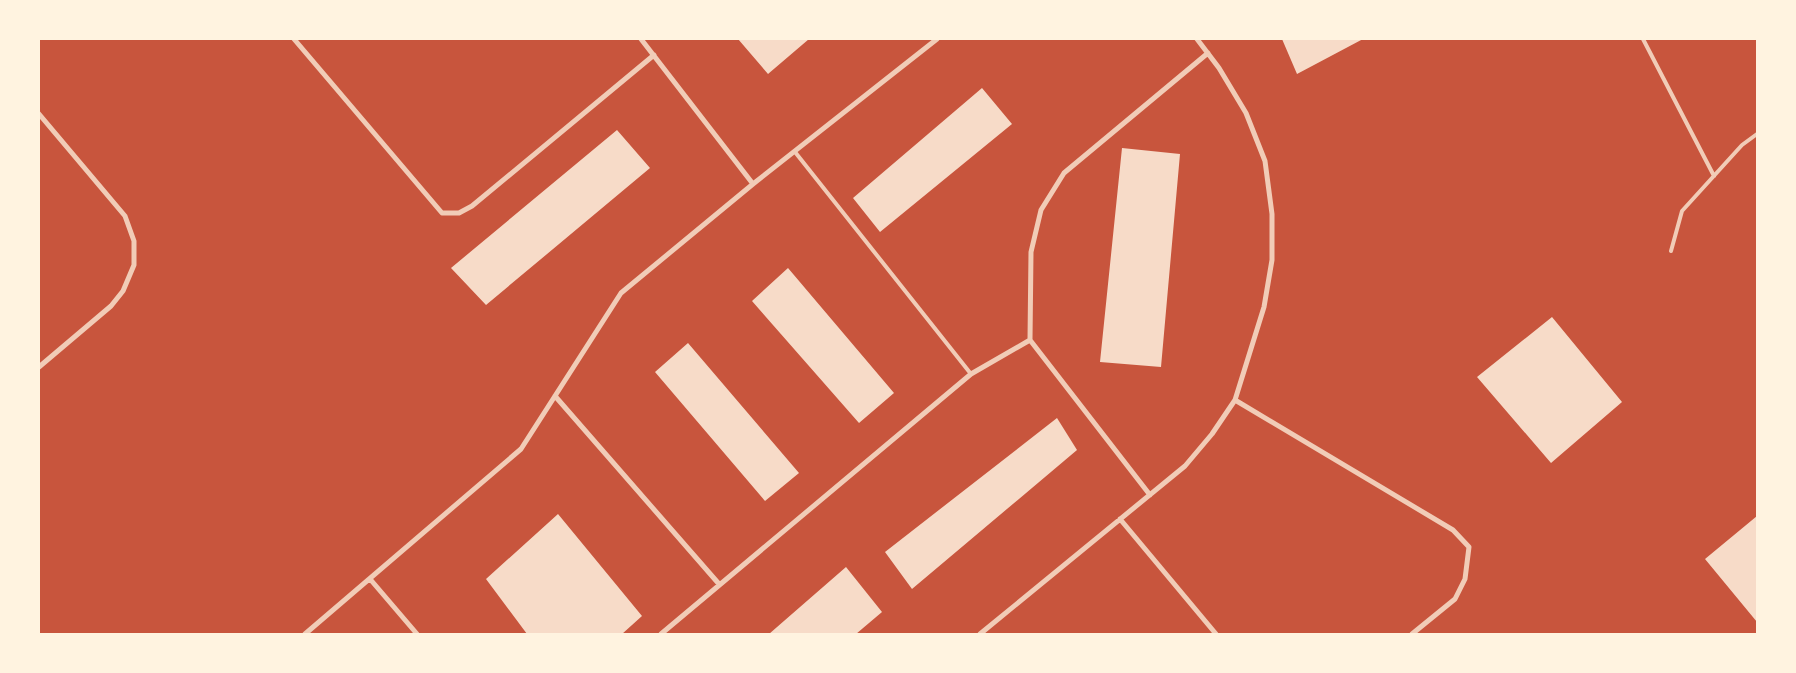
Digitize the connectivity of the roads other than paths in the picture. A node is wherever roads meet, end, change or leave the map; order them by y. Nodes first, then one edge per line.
1 (294, 39) edge
2 (641, 39) edge
3 (936, 39) edge
4 (1197, 39) edge
5 (1643, 39) edge
6 (1208, 52) junction
7 (654, 55) junction
8 (39, 114) edge
9 (1757, 134) edge
10 (794, 152) junction
11 (1714, 176) junction
12 (753, 184) junction
13 (1671, 251) dead end
14 (1030, 340) junction
15 (39, 367) edge
16 (971, 374) junction
17 (555, 396) junction
18 (1235, 400) junction
19 (1150, 495) junction
20 (1120, 519) junction
21 (370, 579) junction
22 (719, 584) junction
23 (305, 634) edge
24 (417, 634) edge
25 (661, 634) edge
26 (980, 634) edge
27 (1216, 634) edge
28 (1412, 634) edge

1 - 7 street
2 - 7 street
3 - 10 street
4 - 6 street
5 - 11 lane
6 - 14 street
6 - 18 street
7 - 12 street
8 - 15 street
9 - 11 lane
10 - 12 street
10 - 16 lane
11 - 13 lane
12 - 17 street
14 - 16 street
14 - 19 street
16 - 22 street
17 - 21 street
17 - 22 street
18 - 19 street
18 - 28 street
19 - 20 street
20 - 26 street
20 - 27 street
21 - 23 street
21 - 24 street
22 - 25 street

